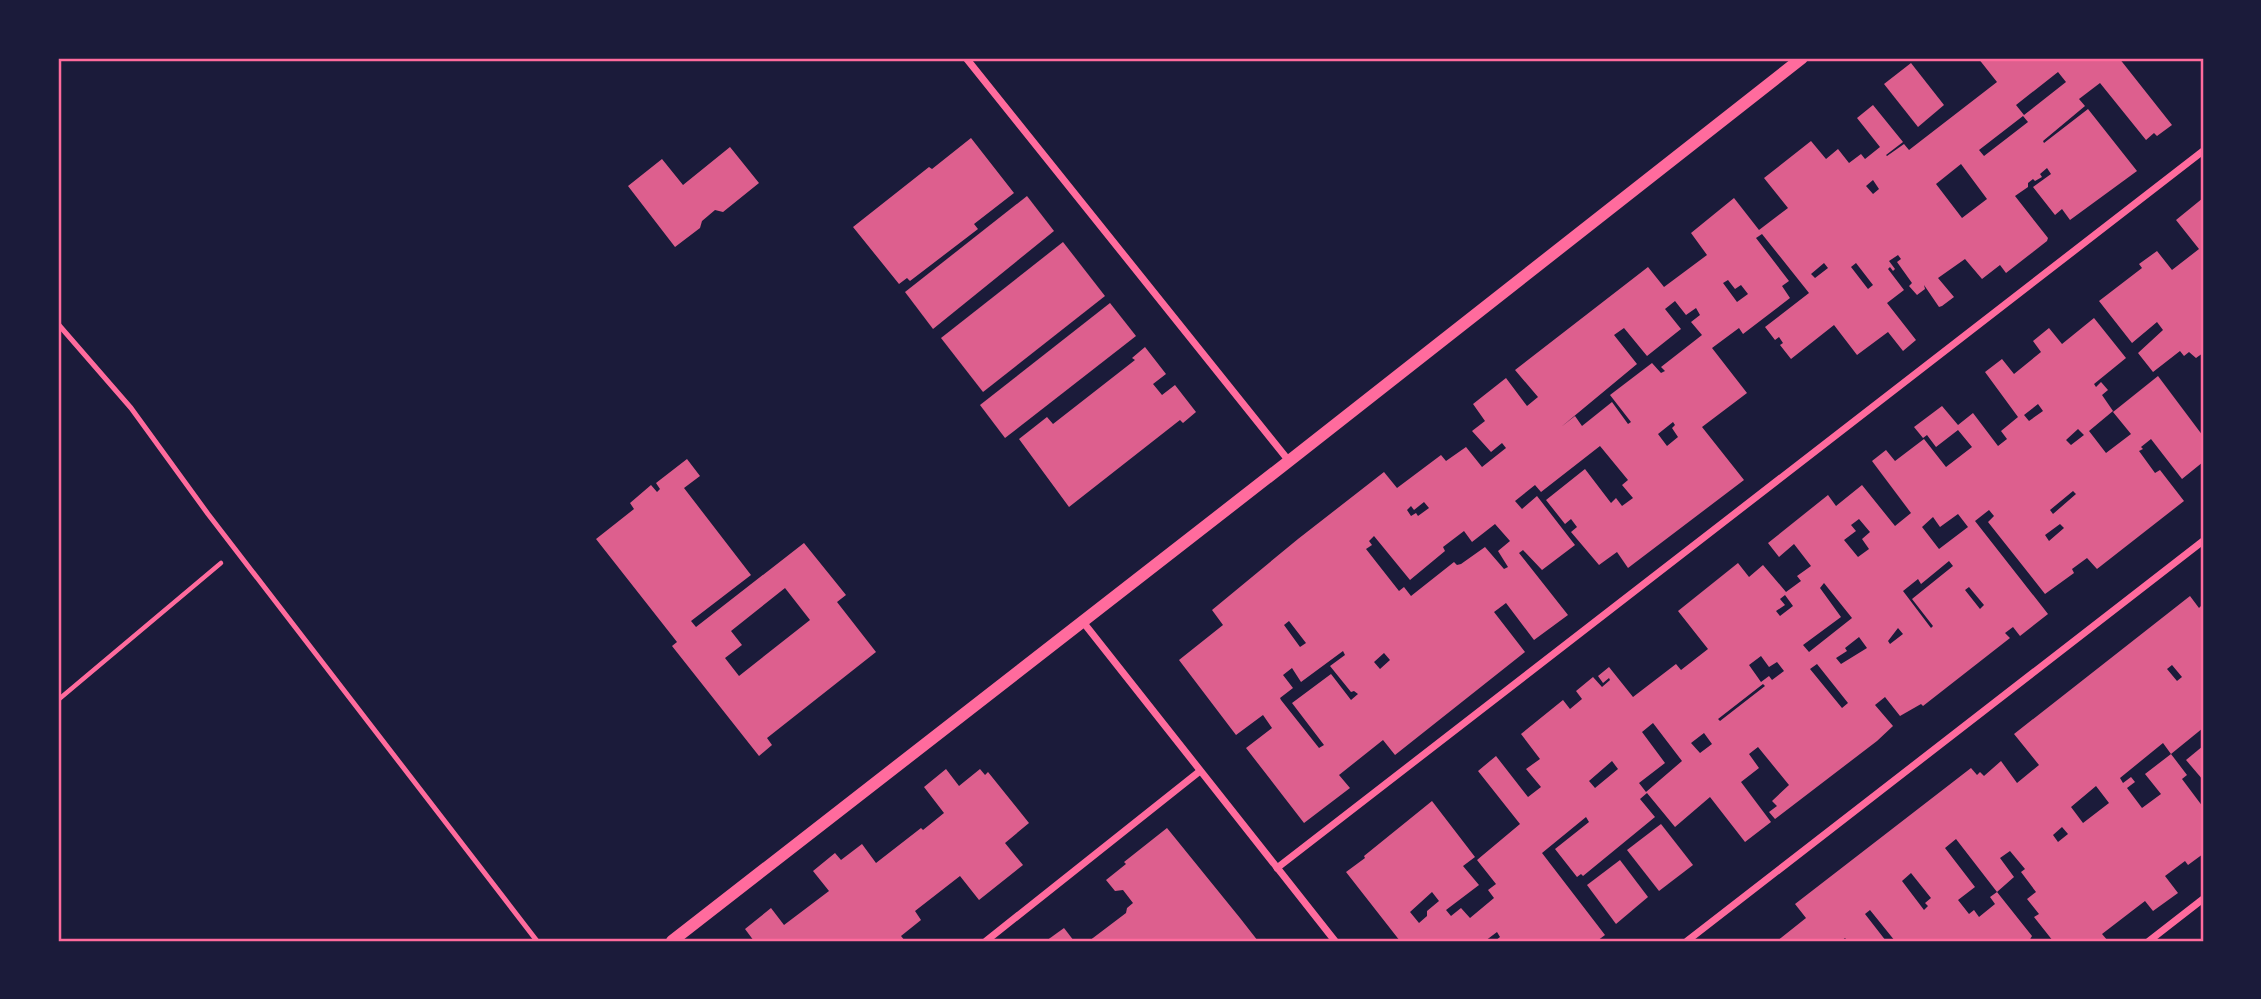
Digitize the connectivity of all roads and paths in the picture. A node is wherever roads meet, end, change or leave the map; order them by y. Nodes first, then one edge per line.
1 (967, 58) edge
2 (1802, 58) edge
3 (2203, 150) edge
4 (58, 324) edge
5 (1289, 461) junction
6 (2203, 541) edge
7 (236, 550) junction
8 (1083, 622) junction
9 (58, 700) edge
10 (1200, 771) junction
11 (1277, 868) junction
12 (2203, 899) edge
13 (537, 941) edge
14 (672, 941) edge
15 (986, 941) edge
16 (1335, 941) edge
17 (1687, 941) edge
18 (2149, 941) edge

1 - 5 street
2 - 5 street
3 - 11 street
4 - 7 lane
5 - 8 street
6 - 17 street
7 - 9 path
7 - 13 lane
8 - 10 street
8 - 14 street
10 - 11 street
10 - 15 street
11 - 16 street
12 - 18 street

